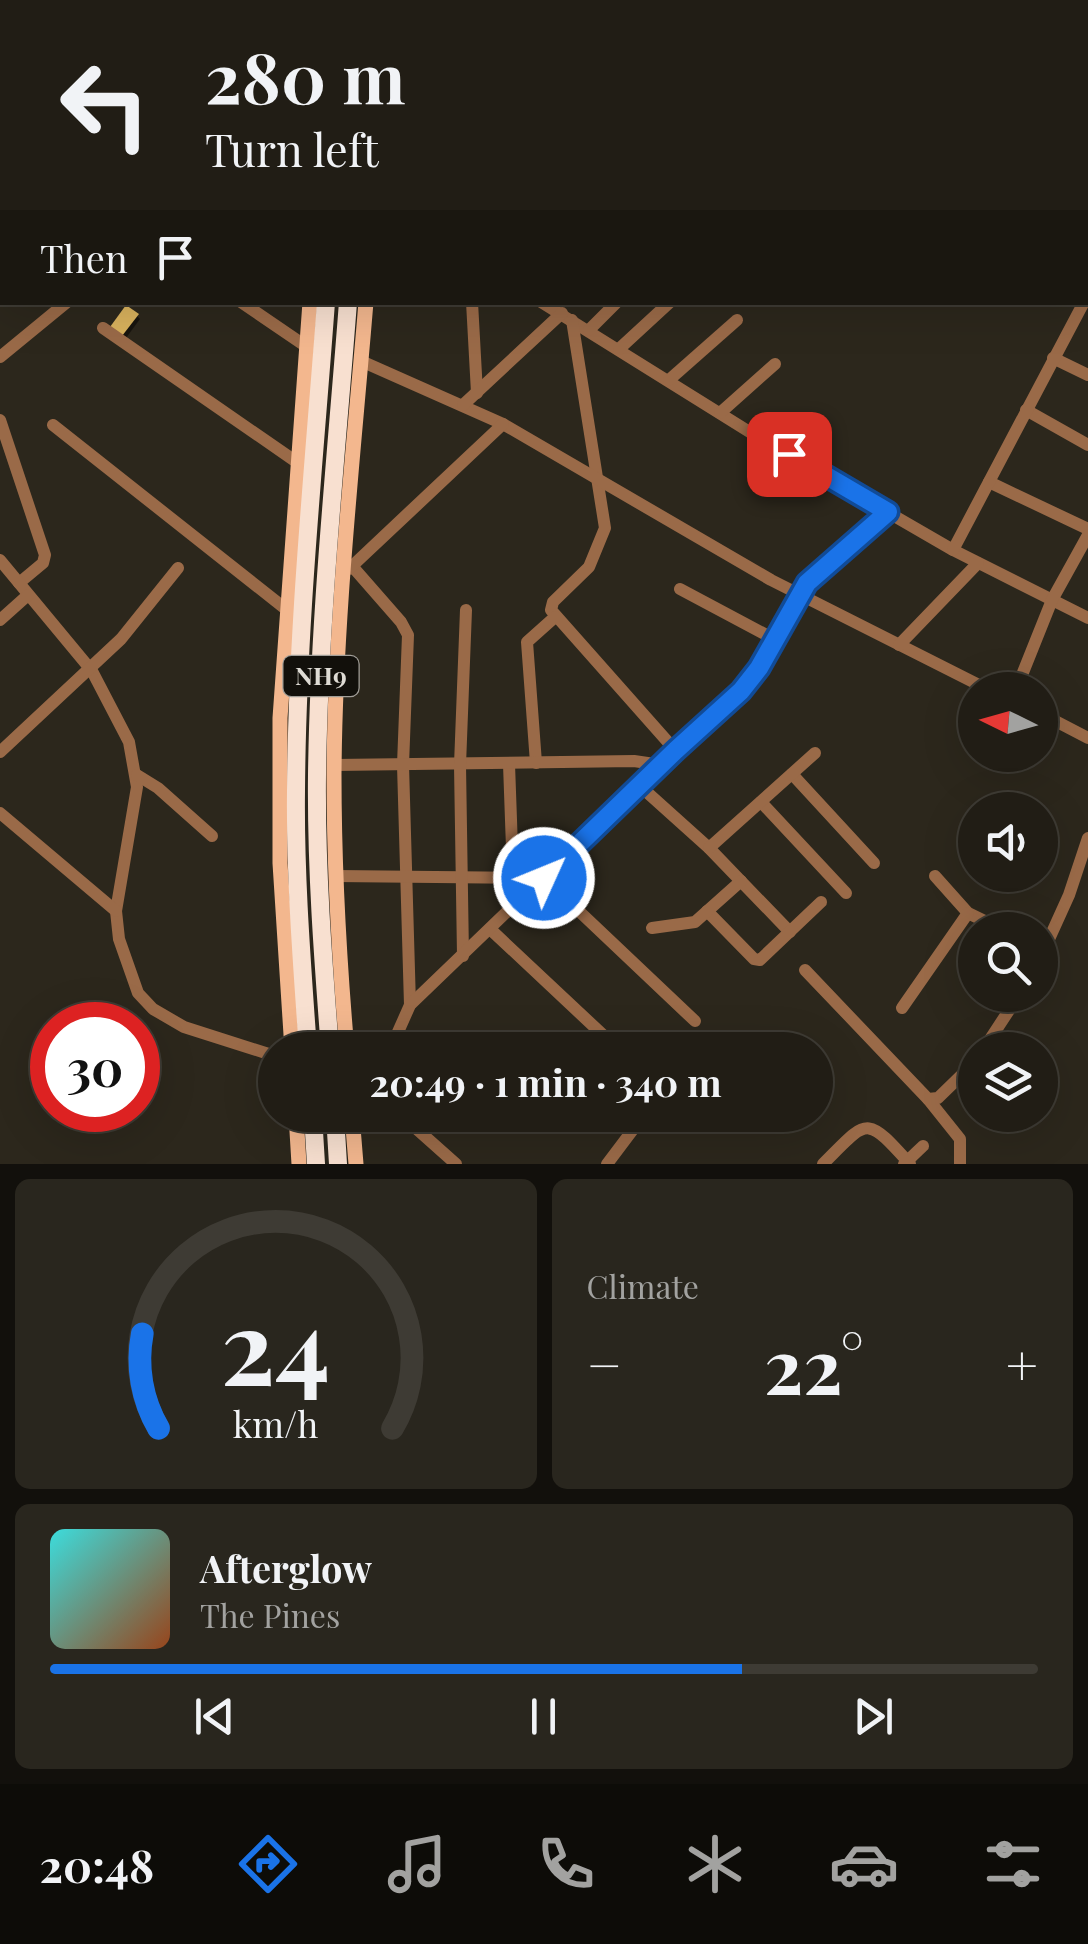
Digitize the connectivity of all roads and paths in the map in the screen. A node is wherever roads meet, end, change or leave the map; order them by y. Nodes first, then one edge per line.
1 (64, 305) edge
2 (245, 305) edge
3 (310, 305) edge
4 (326, 305) edge
5 (348, 305) edge
6 (366, 305) edge
7 (472, 305) edge
8 (546, 305) edge
9 (614, 305) edge
10 (667, 305) edge
11 (1085, 305) edge
12 (567, 317) junction
13 (737, 320) dead end
14 (103, 328) dead end
15 (589, 330) junction
16 (307, 348) junction
17 (619, 349) junction
18 (0, 356) edge
19 (1053, 358) junction
20 (361, 361) junction
21 (774, 364) dead end
22 (1088, 375) edge
23 (669, 380) junction
24 (476, 393) junction
25 (463, 406) junction
26 (1026, 410) junction
27 (720, 413) junction
28 (0, 420) edge
29 (503, 424) junction
30 (53, 425) dead end
31 (1088, 445) edge
32 (298, 463) junction
33 (599, 480) junction
34 (989, 482) junction
35 (888, 512) junction
36 (1088, 532) edge
37 (953, 550) junction
38 (0, 560) edge
39 (978, 562) junction
40 (178, 568) dead end
41 (347, 570) junction
42 (19, 583) junction
43 (680, 589) dead end
44 (799, 594) junction
45 (28, 595) junction
46 (1052, 600) junction
47 (287, 610) junction
48 (466, 610) dead end
49 (555, 616) junction
50 (1088, 618) edge
51 (0, 620) edge
52 (774, 640) junction
53 (900, 645) junction
54 (89, 669) junction
55 (1023, 672) edge
56 (958, 674) edge
57 (1058, 722) edge
58 (1088, 738) edge
59 (1, 749) edge
60 (676, 750) junction
61 (814, 753) dead end
62 (536, 763) junction
63 (509, 764) junction
64 (334, 765) junction
65 (402, 765) junction
66 (460, 765) junction
67 (661, 765) junction
68 (792, 774) junction
69 (138, 775) junction
70 (640, 786) junction
71 (760, 802) junction
72 (0, 813) edge
73 (212, 836) dead end
74 (1088, 838) edge
75 (709, 848) junction
76 (1084, 861) edge
77 (874, 863) dead end
78 (335, 876) junction
79 (404, 876) junction
80 (461, 876) junction
81 (513, 876) junction
82 (935, 876) dead end
83 (544, 878) junction
84 (741, 881) junction
85 (846, 893) dead end
86 (822, 902) dead end
87 (116, 911) junction
88 (707, 911) junction
89 (967, 912) edge
90 (1058, 917) edge
91 (958, 927) edge
92 (652, 928) dead end
93 (490, 929) junction
94 (790, 932) junction
95 (463, 956) junction
96 (805, 970) dead end
97 (410, 1005) junction
98 (902, 1008) dead end
99 (695, 1021) dead end
100 (291, 1032) edge
101 (307, 1032) edge
102 (329, 1032) edge
103 (346, 1032) edge
104 (398, 1032) edge
105 (600, 1032) edge
106 (258, 1051) edge
107 (958, 1079) edge
108 (928, 1099) junction
109 (297, 1132) edge
110 (314, 1132) edge
111 (336, 1132) edge
112 (353, 1132) edge
113 (420, 1132) edge
114 (631, 1132) edge
115 (922, 1146) dead end
116 (907, 1163) edge
117 (299, 1164) edge
118 (316, 1164) edge
119 (338, 1164) edge
120 (356, 1164) edge
121 (456, 1164) edge
122 (607, 1164) edge
123 (823, 1164) edge
124 (960, 1164) edge

1 - 18 street
2 - 16 street
3 - 16 main road
4 - 101 highway, NH9
5 - 102 highway, NH9
6 - 20 main road
7 - 24 street
8 - 12 street
9 - 15 street
10 - 17 street
11 - 19 street
12 - 15 street
12 - 24 street
12 - 33 street
13 - 23 street
14 - 32 street
15 - 17 street
16 - 32 main road
17 - 23 street
19 - 22 street
19 - 26 street
20 - 25 street
20 - 41 main road
21 - 27 street
23 - 27 street
24 - 25 street
25 - 29 street
26 - 31 street
26 - 34 street
27 - 35 street
28 - 42 street
29 - 33 street
29 - 41 street
30 - 47 street
32 - 47 main road
33 - 44 street
33 - 49 street
34 - 36 street
34 - 37 street
35 - 37 street
35 - 44 street
36 - 46 street
37 - 39 street
38 - 42 street
39 - 46 street
39 - 53 street
40 - 54 street
41 - 64 main road
41 - 65 street
42 - 45 street
43 - 52 street
44 - 52 street
44 - 53 street
45 - 51 street
45 - 54 street
46 - 50 street
46 - 55 street
47 - 100 main road
48 - 66 street
49 - 60 street
49 - 62 street
52 - 60 street
53 - 56 street
54 - 59 street
54 - 69 street
57 - 58 street
60 - 67 street
61 - 68 street
62 - 63 street
62 - 67 street
63 - 66 street
63 - 81 street
64 - 65 street
64 - 78 main road
65 - 66 street
65 - 79 street
66 - 80 street
67 - 70 street
68 - 71 street
68 - 77 street
69 - 73 street
69 - 87 street
70 - 75 street
70 - 83 street
71 - 75 street
71 - 85 street
72 - 87 street
74 - 76 street
75 - 84 street
76 - 90 street
78 - 79 street
78 - 103 main road
79 - 80 street
79 - 97 street
80 - 81 street
80 - 95 street
81 - 83 street
82 - 89 street
83 - 93 street
83 - 99 street
84 - 88 street
84 - 94 street
86 - 94 street
87 - 106 street
88 - 92 street
88 - 94 street
91 - 98 street
93 - 95 street
93 - 105 street
95 - 97 street
96 - 108 street
97 - 104 street
107 - 108 street
108 - 124 street
109 - 117 main road
110 - 118 highway
111 - 119 highway
112 - 120 main road
113 - 121 street
114 - 122 street
115 - 116 street
116 - 123 street

